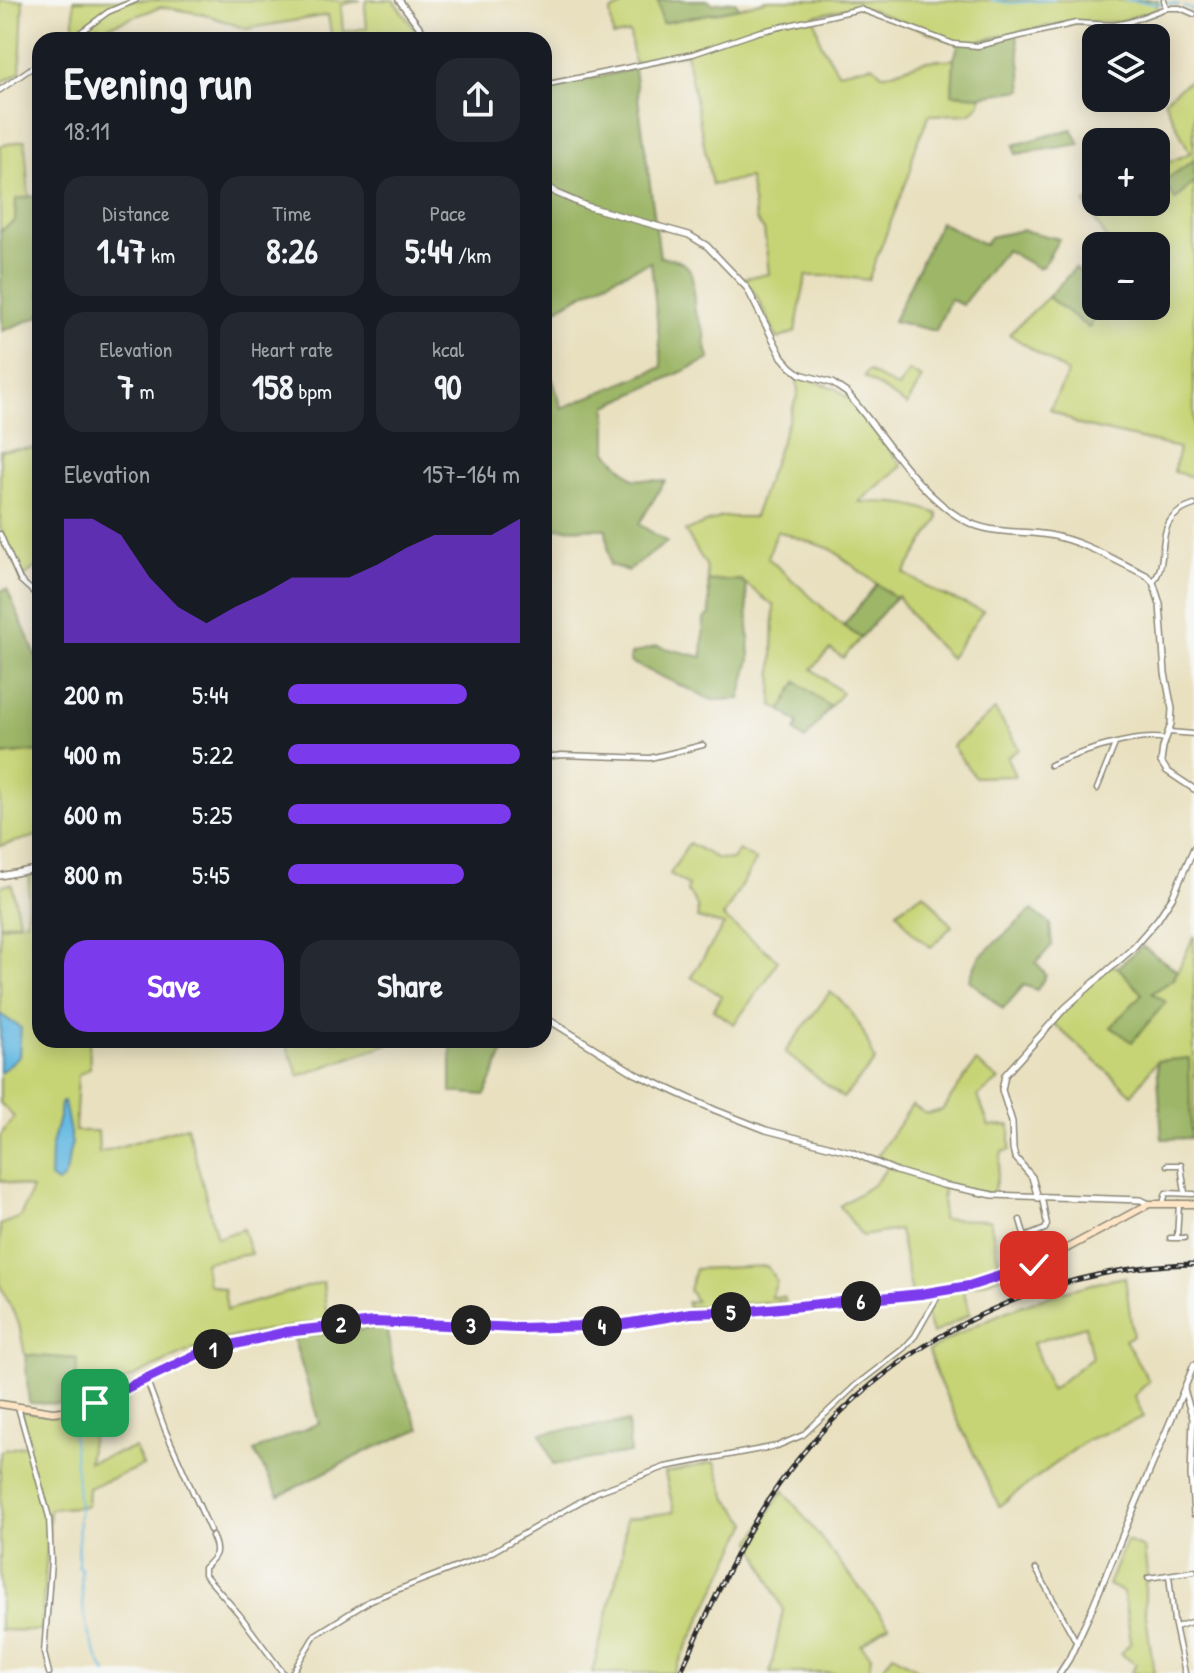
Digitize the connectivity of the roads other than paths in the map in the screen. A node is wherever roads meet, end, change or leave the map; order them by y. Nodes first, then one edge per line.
1 (136, 0) edge
2 (399, 0) edge
3 (1164, 0) edge
4 (1166, 8) junction
5 (1194, 14) edge
6 (81, 32) edge
7 (423, 32) edge
8 (32, 68) edge
9 (552, 83) edge
10 (0, 90) edge
11 (552, 190) edge
12 (1194, 505) edge
13 (0, 534) edge
14 (1153, 582) junction
15 (32, 591) edge
16 (1168, 732) junction
17 (1194, 734) edge
18 (1165, 739) junction
19 (1115, 744) junction
20 (703, 745) dead end
21 (552, 756) edge
22 (1050, 765) dead end
23 (1097, 789) dead end
24 (1194, 789) edge
25 (1194, 848) edge
26 (32, 870) edge
27 (0, 876) edge
28 (552, 1022) edge
29 (1167, 1165) dead end
30 (1185, 1193) junction
31 (1194, 1194) edge
32 (1040, 1198) junction
33 (1163, 1203) junction
34 (1179, 1203) junction
35 (1149, 1204) junction
36 (1194, 1204) edge
37 (1020, 1220) dead end
38 (1170, 1238) dead end
39 (1177, 1238) junction
40 (1184, 1238) dead end
41 (940, 1292) junction
42 (1194, 1365) edge
43 (146, 1378) junction
44 (1184, 1389) junction
45 (0, 1404) edge
46 (18, 1407) junction
47 (1194, 1514) edge
48 (210, 1530) dead end
49 (212, 1536) dead end
50 (1036, 1569) dead end
51 (1194, 1571) edge
52 (1169, 1575) junction
53 (1148, 1578) dead end
54 (1194, 1621) edge
55 (1176, 1627) junction
56 (1077, 1643) junction
57 (49, 1673) edge
58 (283, 1673) edge
59 (292, 1673) edge
60 (1060, 1673) edge
61 (1185, 1673) edge

1 - 6 street
2 - 7 street
3 - 4 street
4 - 5 street
4 - 9 street
8 - 10 street
11 - 14 street
12 - 14 street
13 - 15 street
14 - 16 street
16 - 17 street
16 - 18 street
18 - 19 street
18 - 24 street
19 - 22 street
19 - 23 street
20 - 21 street
25 - 32 street
26 - 27 street
28 - 32 street
29 - 30 street
30 - 31 street
30 - 33 street
32 - 35 street
32 - 37 street
33 - 34 main road
33 - 35 main road
34 - 36 main road
34 - 39 street
35 - 41 main road
38 - 39 street
39 - 40 street
41 - 43 main road
41 - 59 street
42 - 44 street
43 - 46 main road
43 - 48 street
44 - 47 street
44 - 56 street
45 - 46 main road
46 - 57 street
49 - 58 street
50 - 56 street
51 - 52 street
52 - 53 street
52 - 55 street
54 - 55 street
55 - 61 street
56 - 60 street

